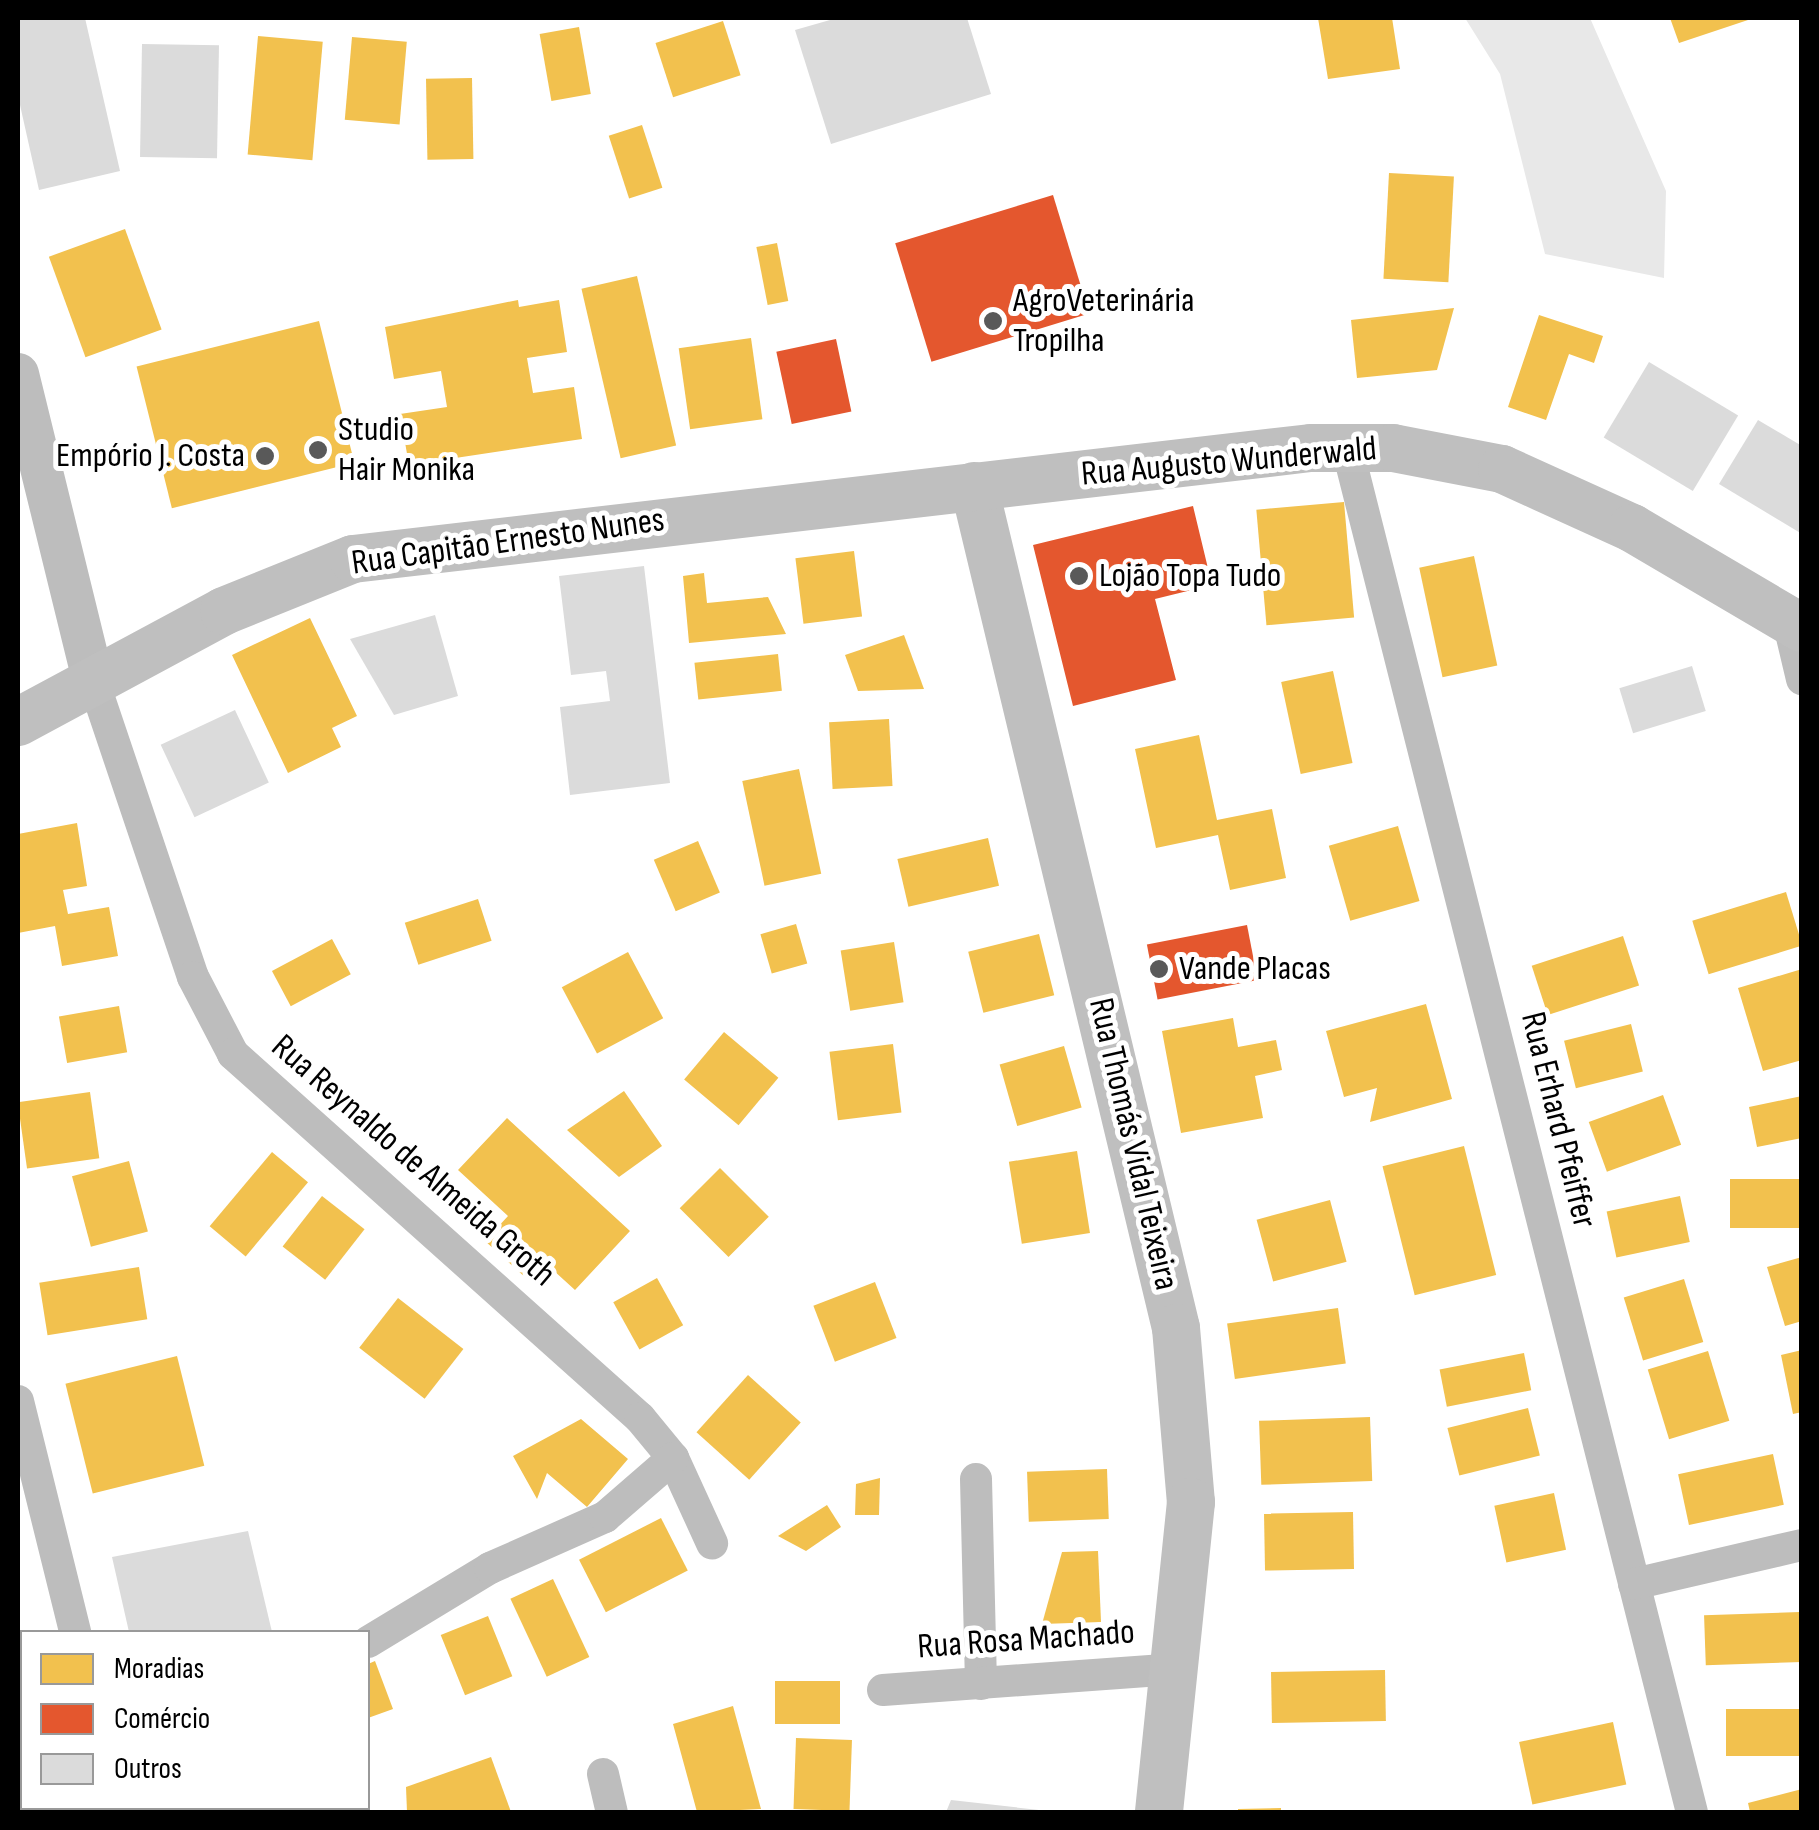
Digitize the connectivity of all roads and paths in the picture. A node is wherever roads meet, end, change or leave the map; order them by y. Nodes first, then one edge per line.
1 (18, 374) edge
2 (1346, 447) junction
3 (974, 486) junction
4 (1795, 624) edge
5 (1802, 679) edge
6 (94, 680) junction
7 (18, 722) edge
8 (18, 1401) edge
9 (672, 1458) junction
10 (976, 1479) dead end
11 (712, 1543) dead end
12 (1802, 1545) edge
13 (1634, 1584) junction
14 (75, 1630) edge
15 (370, 1641) edge
16 (1174, 1669) junction
17 (982, 1684) junction
18 (883, 1690) dead end
19 (603, 1774) dead end
20 (612, 1812) edge
21 (1158, 1812) edge
22 (1692, 1812) edge

1 - 6 street
2 - 3 main road, Rua Augusto Wunderwald
2 - 4 main road, Rua Augusto Wunderwald
2 - 13 street, Rua Erhard Pfeiffer
3 - 6 main road, Rua Capitão Ernesto Nunes
3 - 16 main road, Rua Thomás Vidal Teixeira
4 - 5 street
6 - 7 main road, Rua Capitão Ernesto Nunes
6 - 9 street, Rua Reynaldo de Almeida Groth
8 - 14 street
9 - 11 street, Rua Reynaldo de Almeida Groth
9 - 15 street
10 - 17 street
12 - 13 street
13 - 22 street, Rua Erhard Pfeiffer
16 - 17 street, Rua Rosa Machado
16 - 21 main road, Rua Thomás Vidal Teixeira
17 - 18 street, Rua Rosa Machado
19 - 20 street

